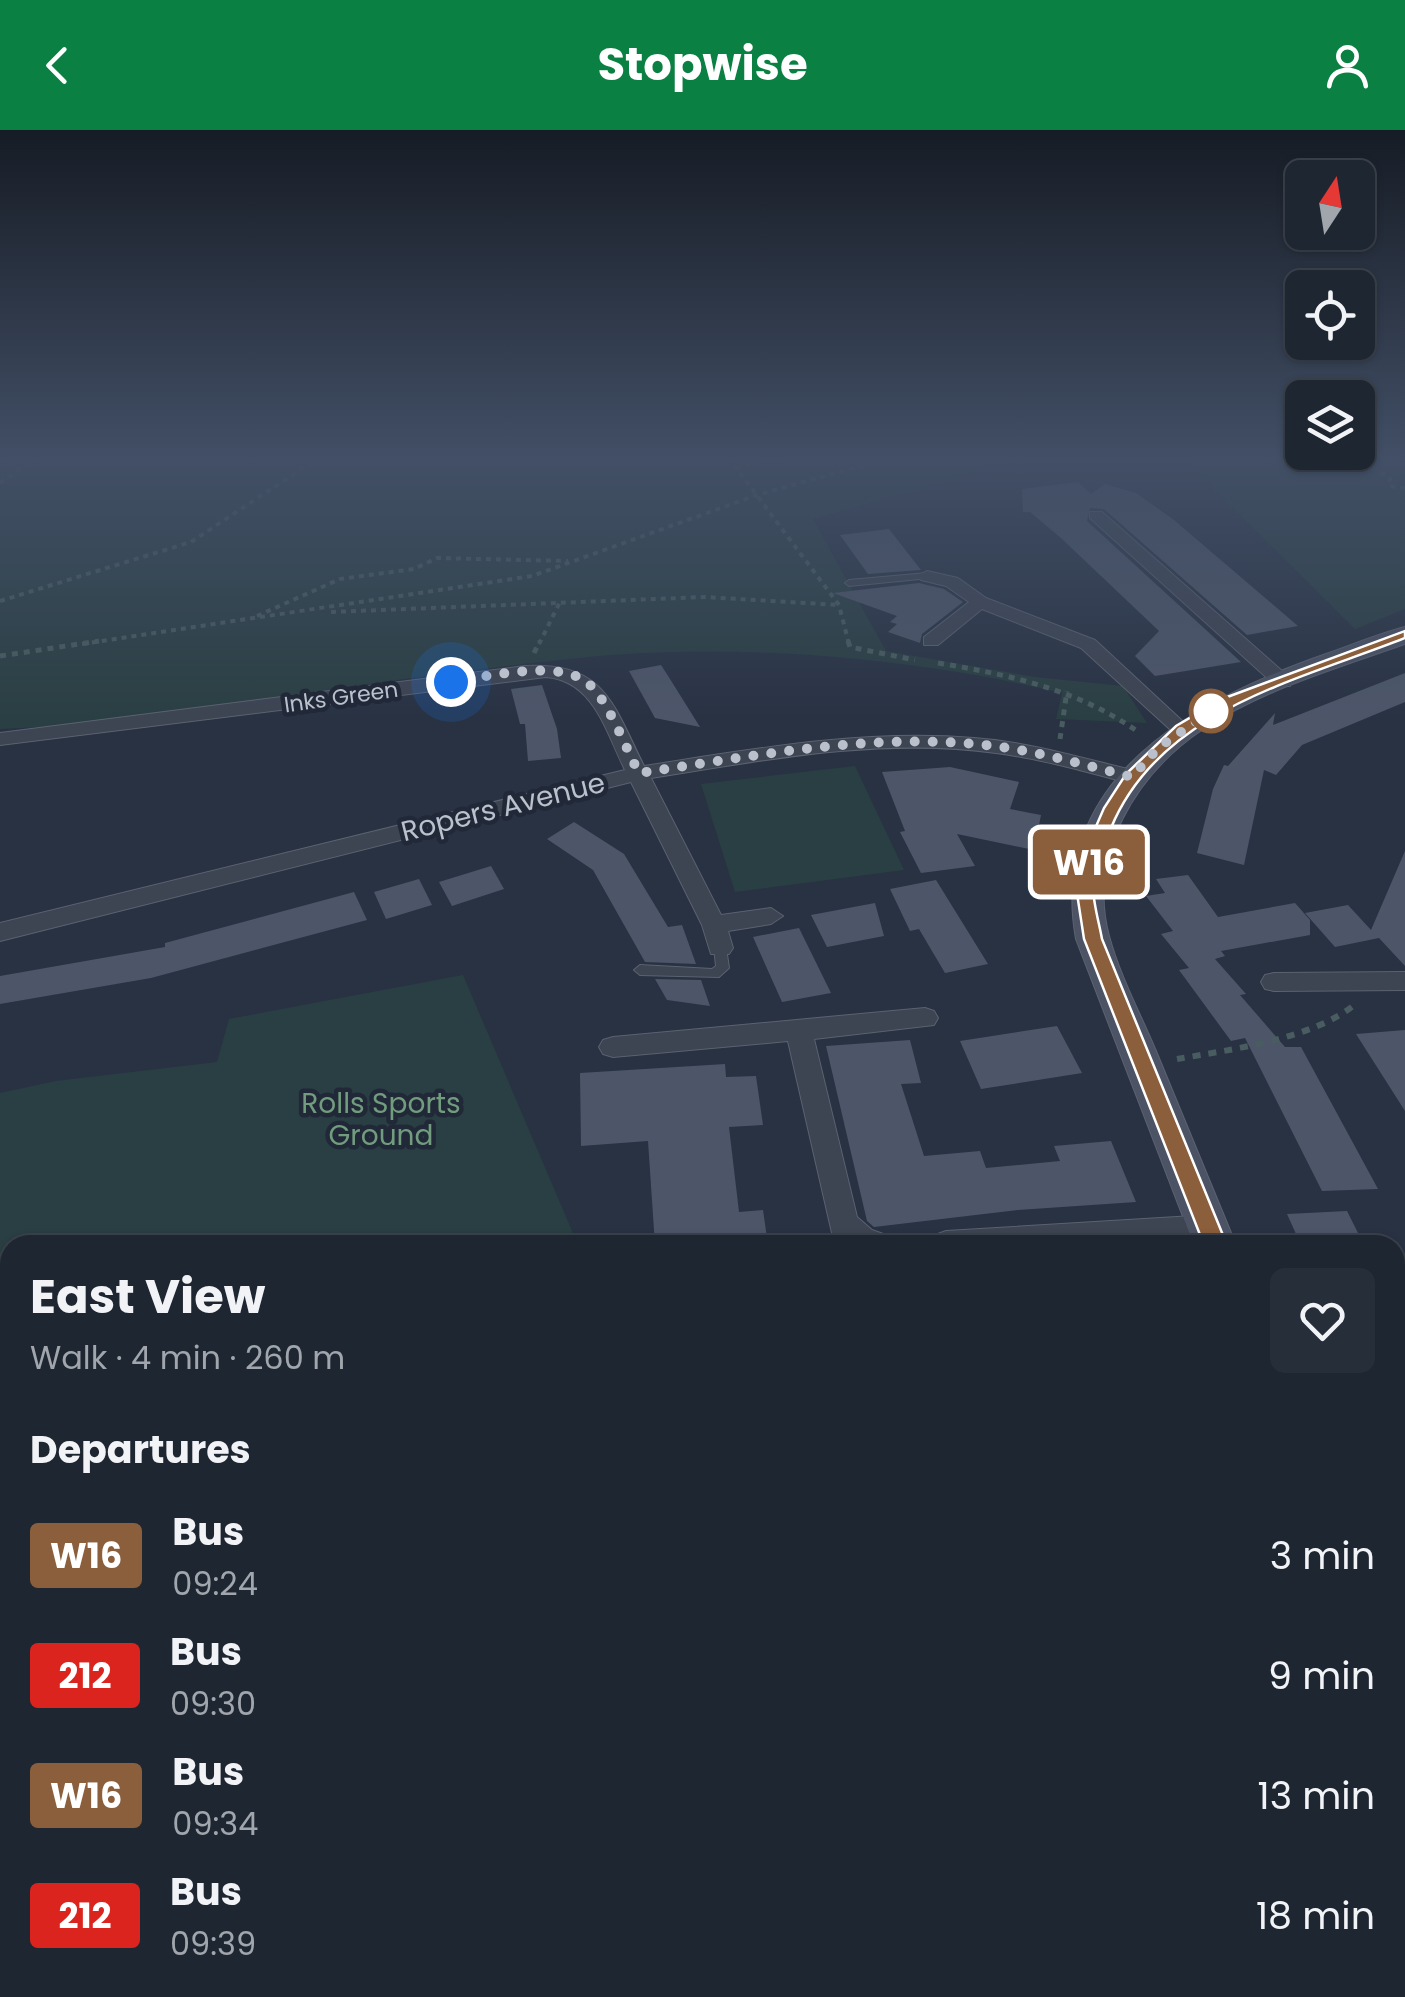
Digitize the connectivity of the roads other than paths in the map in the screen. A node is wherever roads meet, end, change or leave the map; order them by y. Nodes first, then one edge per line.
1 (1129, 544) edge
2 (927, 576) joint
3 (849, 583) dead end
4 (980, 602) junction
5 (1405, 636) edge
6 (931, 641) dead end
7 (1283, 682) junction
8 (1181, 730) junction
9 (0, 740) edge
10 (639, 773) junction
11 (1132, 777) junction
12 (771, 916) dead end
13 (0, 932) edge
14 (717, 937) junction
15 (640, 970) dead end
16 (1405, 981) edge
17 (1274, 982) dead end
18 (925, 1018) dead end
19 (799, 1030) junction
20 (613, 1047) dead end
21 (855, 1235) edge
22 (1211, 1235) edge

1 - 7 street
2 - 3 lane
2 - 4 street
4 - 6 street
4 - 8 street
5 - 7 main road
7 - 8 main road
8 - 11 main road
9 - 10 street, Inks Green
10 - 11 street, Ropers Avenue
10 - 13 street, Ropers Avenue
10 - 14 street, Inks Green
11 - 22 main road
12 - 14 street
14 - 15 lane
16 - 17 street
18 - 19 street
19 - 20 street
19 - 21 street

